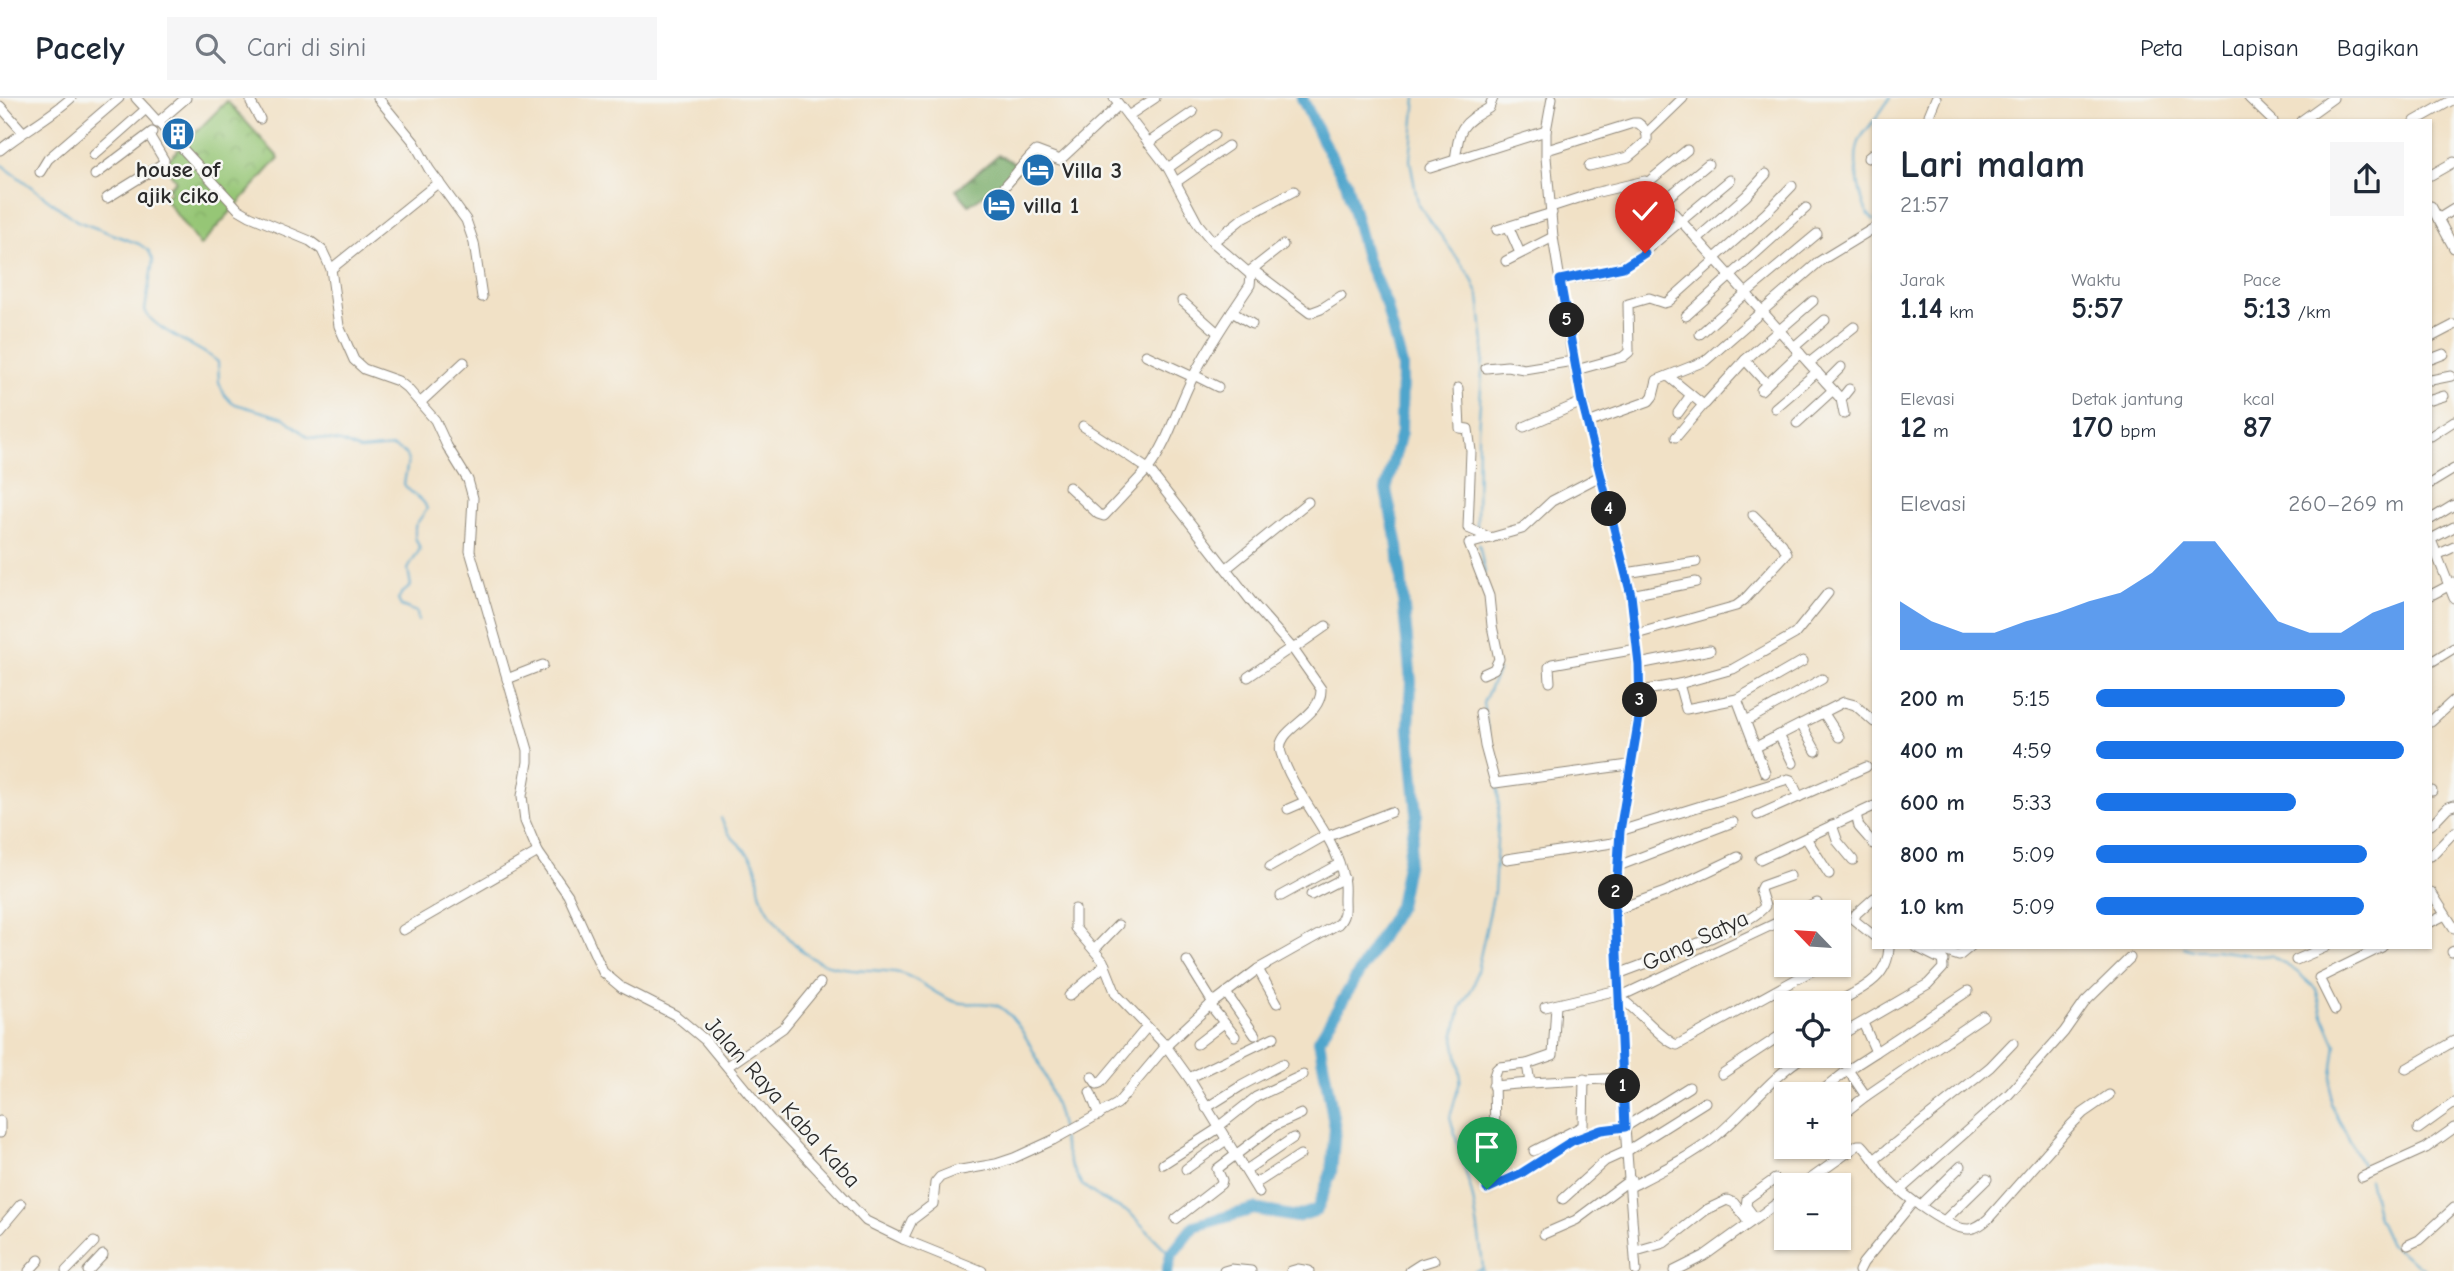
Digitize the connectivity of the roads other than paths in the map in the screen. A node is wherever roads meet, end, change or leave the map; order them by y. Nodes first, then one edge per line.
1 (71, 98) edge
2 (119, 98) edge
3 (136, 98) edge
4 (186, 98) edge
5 (251, 98) edge
6 (378, 98) edge
7 (1155, 98) edge
8 (1493, 98) edge
9 (1552, 98) edge
10 (1683, 98) edge
11 (1936, 98) edge
12 (2250, 98) edge
13 (2333, 98) edge
14 (2454, 99) edge
15 (1116, 101) edge
16 (0, 106) edge
17 (146, 110) junction
18 (1193, 111) dead end
19 (1128, 116) junction
20 (260, 118) dead end
21 (1927, 119) edge
22 (2271, 119) edge
23 (2304, 119) edge
24 (2419, 119) edge
25 (158, 124) junction
26 (1546, 131) junction
27 (23, 132) junction
28 (1647, 134) junction
29 (149, 135) junction
30 (1214, 135) dead end
31 (1148, 143) junction
32 (1228, 146) dead end
33 (0, 150) edge
34 (1547, 150) junction
35 (1687, 150) dead end
36 (94, 155) dead end
37 (1455, 160) junction
38 (2454, 162) edge
39 (1708, 164) dead end
40 (1589, 166) dead end
41 (1168, 168) junction
42 (1430, 168) dead end
43 (40, 172) dead end
44 (1766, 174) dead end
45 (2432, 174) edge
46 (95, 175) dead end
47 (1730, 180) dead end
48 (1645, 181) junction
49 (439, 182) junction
50 (1176, 182) junction
51 (1005, 186) dead end
52 (1792, 186) dead end
53 (1294, 191) dead end
54 (107, 198) dead end
55 (1665, 202) junction
56 (1806, 208) dead end
57 (2432, 208) edge
58 (2454, 209) edge
59 (1551, 210) junction
60 (1642, 219) dead end
61 (2438, 219) junction
62 (1682, 221) junction
63 (1509, 228) junction
64 (1872, 229) edge
65 (1497, 230) dead end
66 (1817, 234) dead end
67 (1553, 237) junction
68 (1697, 239) junction
69 (1213, 242) junction
70 (1283, 245) dead end
71 (2454, 248) edge
72 (1520, 253) junction
73 (1715, 259) junction
74 (1506, 261) dead end
75 (331, 269) junction
76 (1251, 270) junction
77 (1731, 276) junction
78 (1560, 280) junction
79 (1746, 293) junction
80 (1342, 296) dead end
81 (482, 297) dead end
82 (1182, 301) dead end
83 (1813, 301) dead end
84 (1762, 310) junction
85 (1232, 312) junction
86 (1686, 316) dead end
87 (1825, 320) dead end
88 (1252, 324) dead end
89 (2454, 325) edge
90 (1854, 327) dead end
91 (1778, 329) junction
92 (1218, 333) junction
93 (1700, 334) dead end
94 (2432, 336) edge
95 (1797, 350) junction
96 (2444, 354) dead end
97 (1146, 355) dead end
98 (2432, 359) edge
99 (1745, 360) junction
100 (464, 362) dead end
101 (1810, 363) junction
102 (1575, 366) junction
103 (1841, 367) dead end
104 (1486, 368) dead end
105 (1817, 372) junction
106 (1194, 376) junction
107 (1668, 376) junction
108 (2451, 376) dead end
109 (2432, 380) edge
110 (1826, 382) junction
111 (1218, 387) dead end
112 (1458, 388) dead end
113 (1849, 389) dead end
114 (1833, 390) junction
115 (1691, 395) junction
116 (2444, 396) dead end
117 (1841, 398) junction
118 (2432, 400) edge
119 (421, 402) junction
120 (1582, 402) junction
121 (1704, 404) junction
122 (1775, 408) dead end
123 (1678, 413) dead end
124 (1844, 414) dead end
125 (2454, 421) edge
126 (1797, 422) dead end
127 (1588, 423) junction
128 (1083, 426) dead end
129 (1524, 427) dead end
130 (2432, 435) edge
131 (1676, 437) dead end
132 (1149, 469) junction
133 (2454, 469) edge
134 (1600, 476) junction
135 (2432, 482) edge
136 (1069, 487) dead end
137 (1308, 502) dead end
138 (2454, 505) edge
139 (1754, 515) dead end
140 (2432, 518) edge
141 (2454, 527) edge
142 (1482, 535) junction
143 (2432, 539) edge
144 (2454, 547) edge
145 (2435, 559) edge
146 (1696, 562) dead end
147 (1227, 568) junction
148 (1626, 573) junction
149 (1696, 582) dead end
150 (2451, 584) edge
151 (1828, 593) dead end
152 (2432, 594) edge
153 (1631, 595) junction
154 (2454, 598) edge
155 (1326, 626) dead end
156 (1636, 634) junction
157 (1293, 648) junction
158 (2454, 648) edge
159 (1637, 649) junction
160 (1710, 650) dead end
161 (1803, 661) dead end
162 (2432, 661) edge
163 (1639, 664) junction
164 (543, 665) dead end
165 (1483, 674) dead end
166 (1248, 677) dead end
167 (507, 678) junction
168 (1822, 679) dead end
169 (1550, 682) dead end
170 (1679, 684) junction
171 (1641, 691) junction
172 (1737, 699) junction
173 (2454, 700) edge
174 (1824, 712) junction
175 (1480, 713) dead end
176 (1872, 720) edge
177 (2432, 720) edge
178 (1746, 721) junction
179 (1801, 724) junction
180 (1779, 735) junction
181 (1839, 737) dead end
182 (1756, 747) junction
183 (1816, 751) dead end
184 (1793, 763) dead end
185 (1629, 765) junction
186 (1866, 767) dead end
187 (1765, 773) dead end
188 (1799, 797) junction
189 (1304, 802) junction
190 (2454, 805) edge
191 (1872, 807) edge
192 (1288, 809) dead end
193 (1391, 811) dead end
194 (1856, 814) junction
195 (1758, 815) dead end
196 (1733, 822) dead end
197 (2432, 824) edge
198 (1832, 825) junction
199 (1620, 831) junction
200 (2454, 832) edge
201 (1326, 836) junction
202 (1806, 838) junction
203 (1619, 842) junction
204 (1872, 842) edge
205 (538, 852) junction
206 (2432, 855) edge
207 (1738, 857) dead end
208 (1507, 859) dead end
209 (1760, 859) dead end
210 (1853, 860) dead end
211 (1339, 864) junction
212 (1618, 866) junction
213 (1270, 867) dead end
214 (1829, 874) dead end
215 (1790, 876) dead end
216 (1344, 878) junction
217 (1311, 895) dead end
218 (1281, 896) dead end
219 (2432, 897) edge
220 (1872, 900) edge
221 (1075, 909) dead end
222 (1615, 910) junction
223 (2451, 920) edge
224 (2432, 922) edge
225 (1774, 924) edge
226 (1118, 925) dead end
227 (403, 930) dead end
228 (1872, 934) edge
229 (1889, 949) edge
230 (1920, 949) edge
231 (1941, 949) edge
232 (1943, 949) edge
233 (1968, 949) edge
234 (2321, 949) edge
235 (2378, 949) edge
236 (1094, 950) junction
237 (2130, 958) dead end
238 (2296, 960) dead end
239 (1187, 961) dead end
240 (1944, 961) junction
241 (1105, 965) junction
242 (1258, 969) junction
243 (1618, 974) junction
244 (1800, 977) edge
245 (820, 983) dead end
246 (1968, 992) dead end
247 (1226, 993) junction
248 (1619, 994) junction
249 (1851, 994) edge
250 (1069, 996) dead end
251 (1277, 1003) dead end
252 (1212, 1004) junction
253 (1556, 1005) junction
254 (1545, 1007) dead end
255 (2335, 1010) dead end
256 (1983, 1016) dead end
257 (1224, 1023) junction
258 (1863, 1023) junction
259 (1147, 1027) junction
260 (1851, 1030) edge
261 (1235, 1035) dead end
262 (1255, 1035) dead end
263 (1274, 1037) dead end
264 (1774, 1039) edge
265 (2454, 1041) edge
266 (2013, 1043) dead end
267 (1197, 1044) dead end
268 (1166, 1046) junction
269 (1876, 1052) junction
270 (1527, 1063) junction
271 (1282, 1064) dead end
272 (728, 1066) junction
273 (1790, 1068) edge
274 (2406, 1069) dead end
275 (1848, 1070) junction
276 (1721, 1074) dead end
277 (1303, 1075) dead end
278 (1092, 1077) dead end
279 (1189, 1078) junction
280 (1622, 1078) junction
281 (1584, 1079) junction
282 (1833, 1082) edge
283 (1530, 1083) junction
284 (1493, 1086) junction
285 (1689, 1087) dead end
286 (1090, 1092) dead end
287 (2109, 1095) dead end
288 (1866, 1096) junction
289 (1705, 1102) dead end
290 (2454, 1103) edge
291 (1206, 1108) junction
292 (1851, 1108) edge
293 (1301, 1114) dead end
294 (1099, 1115) junction
295 (0, 1121) edge
296 (1625, 1127) junction
297 (1219, 1128) junction
298 (2454, 1128) edge
299 (2418, 1129) dead end
300 (0, 1133) edge
301 (1293, 1138) dead end
302 (1495, 1139) dead end
303 (1226, 1140) junction
304 (1534, 1151) dead end
305 (1626, 1151) junction
306 (1851, 1151) edge
307 (1236, 1154) junction
308 (1300, 1155) dead end
309 (1839, 1159) edge
310 (1874, 1160) junction
311 (1163, 1164) dead end
312 (1961, 1166) dead end
313 (1186, 1168) dead end
314 (1246, 1170) junction
315 (1819, 1173) edge
316 (2362, 1177) dead end
317 (1987, 1179) dead end
318 (1774, 1180) edge
319 (1253, 1182) junction
320 (1631, 1183) junction
321 (1487, 1189) dead end
322 (1900, 1190) junction
323 (1259, 1193) dead end
324 (1563, 1199) dead end
325 (21, 1204) dead end
326 (1917, 1204) junction
327 (1774, 1205) edge
328 (2454, 1208) edge
329 (1176, 1219) dead end
330 (1752, 1220) junction
331 (1945, 1220) junction
332 (0, 1229) edge
333 (1544, 1234) dead end
334 (903, 1239) junction
335 (94, 1241) dead end
336 (2408, 1245) dead end
337 (1636, 1251) junction
338 (103, 1255) dead end
339 (39, 1260) dead end
340 (1434, 1260) dead end
341 (29, 1271) edge
342 (66, 1271) edge
343 (88, 1271) edge
344 (982, 1271) edge
345 (1224, 1271) edge
346 (1251, 1271) edge
347 (1291, 1271) edge
348 (1309, 1271) edge
349 (1410, 1271) edge
350 (1636, 1271) edge
351 (1674, 1271) edge
352 (1859, 1271) edge

1 - 27 street
2 - 43 street
3 - 17 street, Jalan Raya Kaba Kaba
4 - 25 street
5 - 20 street
6 - 49 street
7 - 19 street
8 - 37 street
9 - 26 street
10 - 28 street
11 - 21 street
12 - 22 street
13 - 23 street
14 - 24 street
15 - 19 street
15 - 51 street
16 - 27 street
17 - 25 street, Jalan Raya Kaba Kaba
17 - 36 street
18 - 31 street
19 - 31 street
25 - 29 street
25 - 75 street, Jalan Raya Kaba Kaba
26 - 34 street
26 - 37 street
27 - 33 street
28 - 34 street
28 - 40 street
29 - 46 street
29 - 54 street
30 - 41 street
31 - 41 street
32 - 50 street
34 - 59 street
35 - 48 street
37 - 42 street
38 - 45 street
39 - 55 street
41 - 50 street
44 - 68 street
47 - 62 street
48 - 55 street
48 - 59 street
49 - 75 street
49 - 81 street
50 - 69 street
52 - 73 street
53 - 69 street
55 - 60 street
55 - 62 street
56 - 77 street
57 - 61 street
58 - 61 street
59 - 63 street
59 - 67 street
61 - 71 street
62 - 68 street
62 - 78 street
63 - 65 street
63 - 72 street
64 - 84 street
66 - 79 street
67 - 72 street
67 - 78 street
68 - 73 street
69 - 76 street
70 - 76 street
72 - 74 street
73 - 77 street
73 - 102 street
75 - 119 street, Jalan Raya Kaba Kaba
76 - 80 street
76 - 85 street
77 - 79 street
77 - 86 street
78 - 102 street
79 - 84 street
79 - 93 street
82 - 92 street
83 - 91 street
84 - 91 street
84 - 107 street
85 - 88 street
85 - 92 street
87 - 95 street
89 - 94 street
90 - 101 street
91 - 95 street
91 - 99 street
92 - 106 street
95 - 99 street
95 - 101 street
96 - 98 street
97 - 106 street
99 - 121 street
100 - 119 street
101 - 105 street
102 - 104 street
102 - 120 street
103 - 110 street
105 - 110 street
105 - 122 street
106 - 111 street
106 - 132 street
107 - 115 street
107 - 127 street
108 - 109 street
110 - 114 street
112 - 142 street
113 - 117 street
114 - 117 street
114 - 126 street
115 - 121 street
115 - 123 street
116 - 118 street
117 - 124 street
119 - 167 street, Jalan Raya Kaba Kaba
120 - 127 street
120 - 129 street
121 - 131 street
125 - 130 street
127 - 134 street
128 - 132 street
132 - 136 street
132 - 147 street
133 - 135 street
134 - 142 street
134 - 148 street
137 - 147 street
138 - 140 street
139 - 156 street
141 - 143 street
142 - 165 street
144 - 145 street
145 - 150 street
146 - 148 street
147 - 157 street
148 - 153 street
149 - 153 street
150 - 152 street
150 - 154 street
151 - 170 street
153 - 156 street
155 - 157 street
156 - 159 street
157 - 166 street
157 - 189 street
158 - 162 street
159 - 163 street
159 - 169 street
160 - 163 street
161 - 172 street
163 - 171 street
164 - 167 street
167 - 205 street, Jalan Raya Kaba Kaba
168 - 178 street
170 - 171 street
170 - 172 street
171 - 185 street
172 - 178 street
173 - 177 street
174 - 176 street
174 - 179 street
174 - 181 street
175 - 185 street
178 - 182 street
179 - 180 street
179 - 183 street
180 - 182 street
180 - 184 street
182 - 187 street
185 - 199 street
186 - 188 street
188 - 195 street
188 - 199 street
189 - 192 street
189 - 201 street
190 - 197 street
191 - 194 street
193 - 201 street
194 - 198 street
194 - 204 street
196 - 212 street
198 - 202 street
198 - 210 street
199 - 203 street
200 - 206 street
201 - 211 street
201 - 213 street
202 - 209 street
202 - 214 street
203 - 208 street
203 - 212 street
205 - 227 street
205 - 272 street, Jalan Raya Kaba Kaba
207 - 222 street
211 - 216 street
211 - 218 street
212 - 222 street
215 - 243 street
216 - 217 street
216 - 242 street
219 - 223 street
220 - 228 street
221 - 236 street
222 - 243 street
223 - 224 street
225 - 248 street, Gang Satya
226 - 236 street
229 - 249 street
230 - 240 street
231 - 240 street
232 - 233 street
234 - 238 street
235 - 255 street
236 - 241 street
237 - 322 street
239 - 252 street
240 - 258 street
241 - 250 street
241 - 259 street
242 - 247 street
242 - 251 street
243 - 248 street
244 - 248 street
245 - 272 street
246 - 269 street
247 - 252 street
247 - 262 street
248 - 253 street, Gang Satya
248 - 280 street
252 - 257 street
252 - 268 street
253 - 254 street, Gang Satya
253 - 270 street
256 - 288 street
257 - 261 street
257 - 267 street
258 - 260 street
258 - 269 street
259 - 268 street
259 - 278 street
263 - 279 street
264 - 276 street
265 - 274 street
266 - 310 street
268 - 279 street
268 - 294 street
269 - 275 street
270 - 283 street
270 - 284 street
271 - 291 street
272 - 334 street, Jalan Raya Kaba Kaba
273 - 320 street
275 - 282 street
275 - 288 street
277 - 297 street
279 - 291 street
280 - 281 street
280 - 296 street
281 - 283 street
281 - 304 street
283 - 284 street
284 - 302 street
285 - 296 street
286 - 294 street
287 - 331 street
288 - 292 street
289 - 305 street
290 - 299 street
291 - 297 street
293 - 307 street
294 - 334 street
295 - 300 street
296 - 305 street
296 - 321 street
297 - 303 street
297 - 311 street
298 - 316 street
301 - 314 street
303 - 307 street
303 - 313 street
305 - 320 street
305 - 324 street
306 - 310 street
307 - 314 street
307 - 329 street
308 - 319 street
309 - 315 street
310 - 322 street
312 - 326 street
314 - 319 street
317 - 331 street
318 - 330 street
319 - 323 street
320 - 333 street
320 - 337 street
322 - 326 street
325 - 332 street
326 - 331 street
326 - 352 street
327 - 330 street
328 - 336 street
330 - 337 street
330 - 351 street
334 - 344 street, Jalan Raya Kaba Kaba
335 - 342 street
337 - 350 street
338 - 343 street
339 - 341 street
340 - 349 street
345 - 346 street
347 - 348 street

